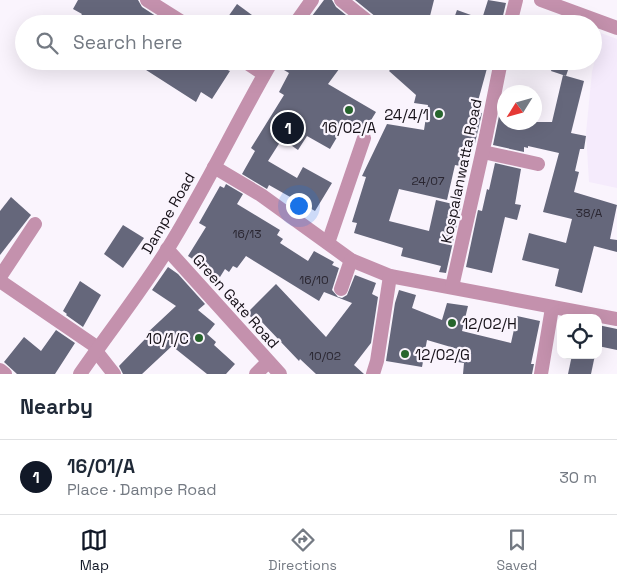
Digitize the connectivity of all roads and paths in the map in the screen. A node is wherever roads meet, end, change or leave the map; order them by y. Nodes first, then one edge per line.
1 (147, 0) edge
2 (312, 0) edge
3 (341, 0) edge
4 (516, 0) edge
5 (541, 0) edge
6 (171, 15) edge
7 (301, 15) edge
8 (360, 15) edge
9 (512, 15) edge
10 (582, 15) edge
11 (602, 22) edge
12 (617, 28) edge
13 (258, 70) edge
14 (266, 70) edge
15 (499, 70) edge
16 (264, 74) junction
17 (364, 138) dead end
18 (483, 152) junction
19 (538, 164) dead end
20 (214, 167) junction
21 (35, 224) dead end
22 (328, 243) junction
23 (167, 248) junction
24 (352, 260) junction
25 (390, 276) junction
26 (0, 277) edge
27 (0, 281) edge
28 (452, 287) junction
29 (341, 289) dead end
30 (552, 308) junction
31 (617, 319) edge
32 (97, 350) junction
33 (268, 362) junction
34 (0, 370) edge
35 (5, 374) edge
36 (80, 374) edge
37 (114, 374) edge
38 (256, 374) edge
39 (280, 374) edge
40 (373, 374) edge
41 (541, 374) edge

1 - 6 street
2 - 7 street
3 - 8 street
4 - 9 street
5 - 10 street
11 - 12 street
13 - 16 street
14 - 16 street, Dampe Road
15 - 18 street, Kospalanwatta Road
16 - 20 street, Dampe Road
17 - 22 street
18 - 19 street
18 - 28 street, Kospalanwatta Road
20 - 22 street
20 - 23 street, Dampe Road
21 - 26 street
22 - 24 street
23 - 32 street, Dampe Road
23 - 33 street, Green Gate Road
24 - 25 street
24 - 29 street
25 - 28 street
25 - 40 street
27 - 32 street
28 - 30 street
30 - 31 street
30 - 41 street
32 - 36 street, Dampe Road
32 - 37 street
33 - 38 street
33 - 39 street, Green Gate Road
34 - 35 street

